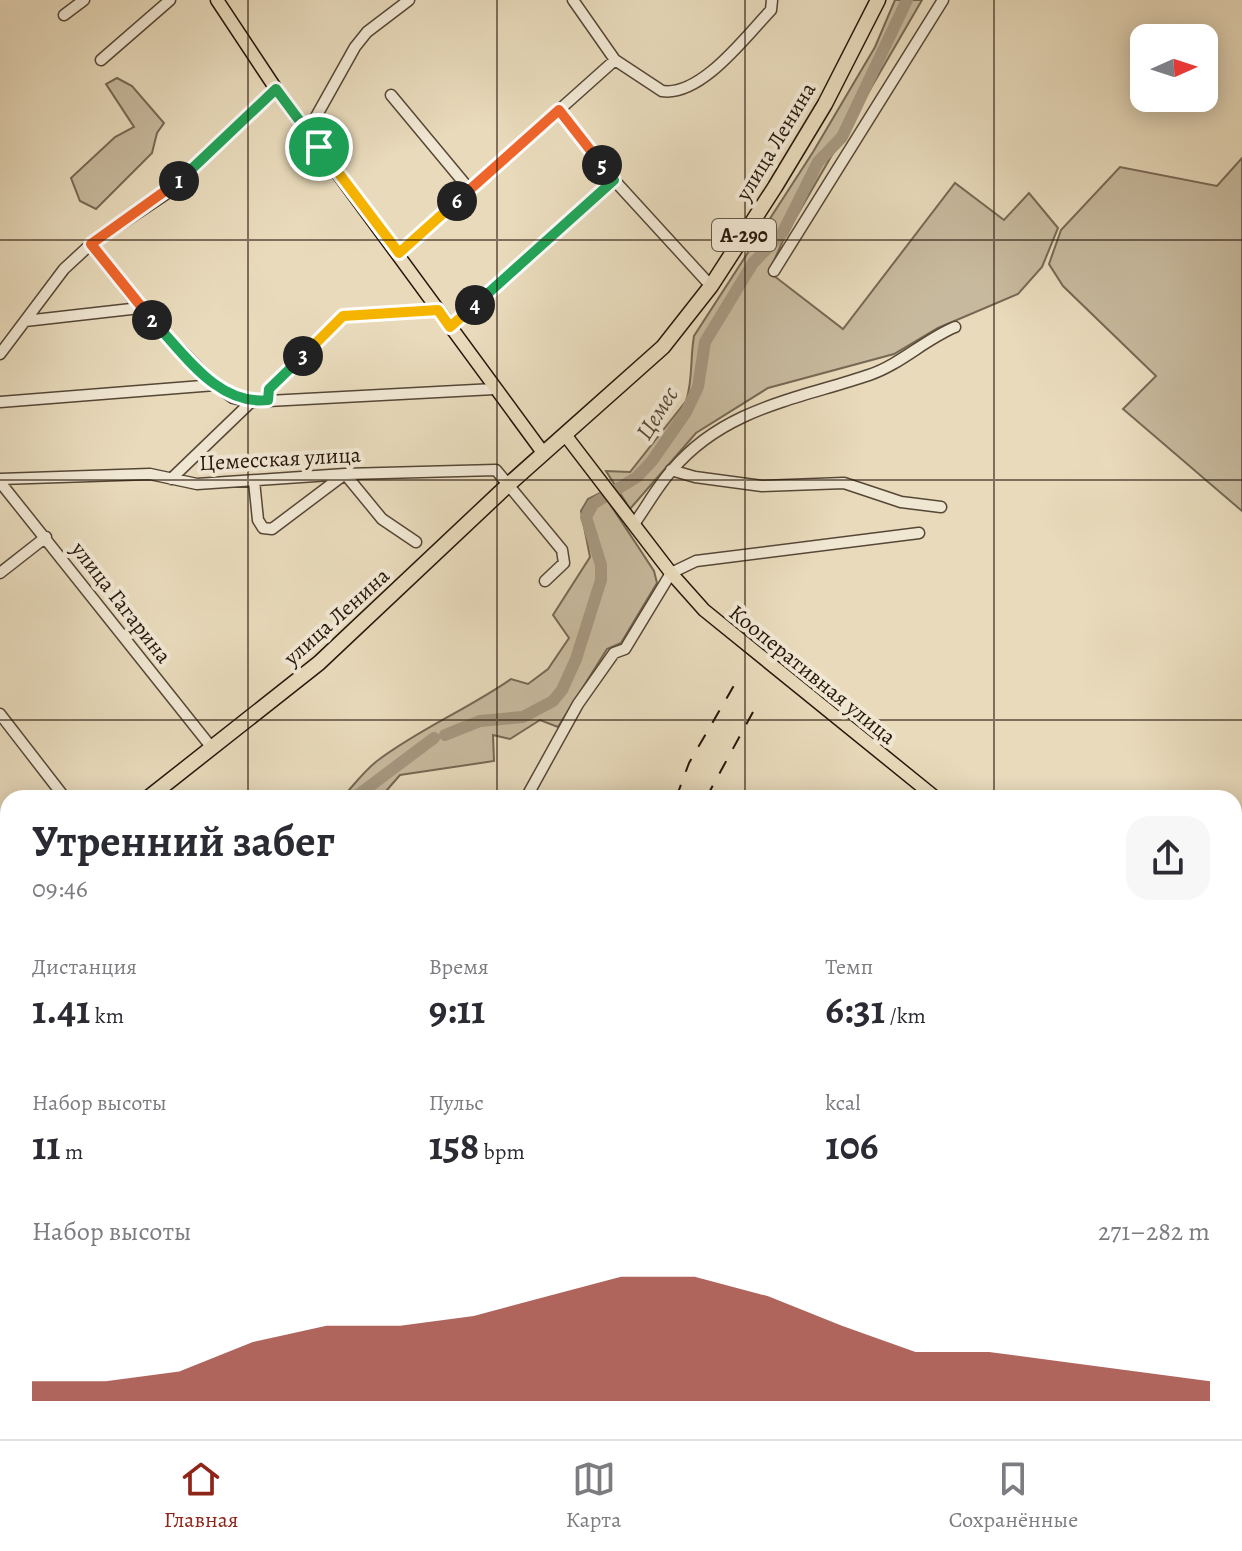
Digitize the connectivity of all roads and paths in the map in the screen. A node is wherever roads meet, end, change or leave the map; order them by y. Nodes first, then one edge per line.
1 (84, 0) edge
2 (170, 0) edge
3 (217, 0) edge
4 (409, 0) edge
5 (573, 0) edge
6 (772, 0) edge
7 (878, 0) edge
8 (943, 0) edge
9 (64, 15) dead end
10 (101, 60) dead end
11 (615, 60) junction
12 (276, 89) junction
13 (391, 95) dead end
14 (559, 110) junction
15 (308, 131) junction
16 (614, 180) junction
17 (470, 190) junction
18 (91, 244) junction
19 (399, 253) junction
20 (774, 271) dead end
21 (711, 286) junction
22 (140, 308) junction
23 (438, 310) junction
24 (25, 321) junction
25 (450, 327) junction
26 (955, 327) dead end
27 (0, 354) edge
28 (215, 385) junction
29 (494, 389) junction
30 (268, 400) junction
31 (0, 402) edge
32 (251, 402) junction
33 (566, 436) junction
34 (544, 454) junction
35 (671, 470) junction
36 (345, 474) junction
37 (171, 479) junction
38 (0, 480) edge
39 (254, 481) junction
40 (508, 485) junction
41 (941, 507) dead end
42 (634, 524) junction
43 (919, 533) dead end
44 (46, 537) junction
45 (416, 542) dead end
46 (673, 572) junction
47 (0, 573) edge
48 (545, 581) dead end
49 (0, 714) edge
50 (212, 748) junction
51 (59, 790) edge
52 (158, 790) edge
53 (530, 790) edge
54 (926, 790) edge

1 - 9 street
2 - 10 street
3 - 12 main road
4 - 15 street
5 - 11 street
6 - 11 street
7 - 21 highway, улица Ленина / А-290
8 - 20 street
11 - 14 street
12 - 15 main road
12 - 18 street
13 - 17 street
14 - 16 street
14 - 17 street
15 - 19 main road
16 - 21 street
16 - 25 street
17 - 19 street
18 - 22 street
18 - 24 street
19 - 23 main road
21 - 33 highway, улица Ленина / А-290
22 - 24 street
22 - 28 street
23 - 25 main road
23 - 30 street
24 - 27 street
25 - 29 main road
26 - 35 street
28 - 31 street
28 - 32 street
29 - 30 street
29 - 34 main road
30 - 32 street
32 - 37 street
33 - 34 highway, улица Ленина
33 - 42 main road, Кооперативная улица
34 - 40 highway, улица Ленина
35 - 41 street
35 - 42 street
36 - 39 street, Цемесская улица
36 - 39 street
36 - 40 street, Цемесская улица
36 - 45 street
37 - 38 street, Цемесская улица
37 - 39 street, Цемесская улица
38 - 44 street, улица Гагарина
40 - 48 street
40 - 50 highway, улица Ленина
42 - 46 main road, Кооперативная улица
43 - 46 street
44 - 47 street
44 - 50 street, улица Гагарина
46 - 53 street
46 - 54 main road, Кооперативная улица
49 - 51 street
50 - 52 highway, улица Ленина

